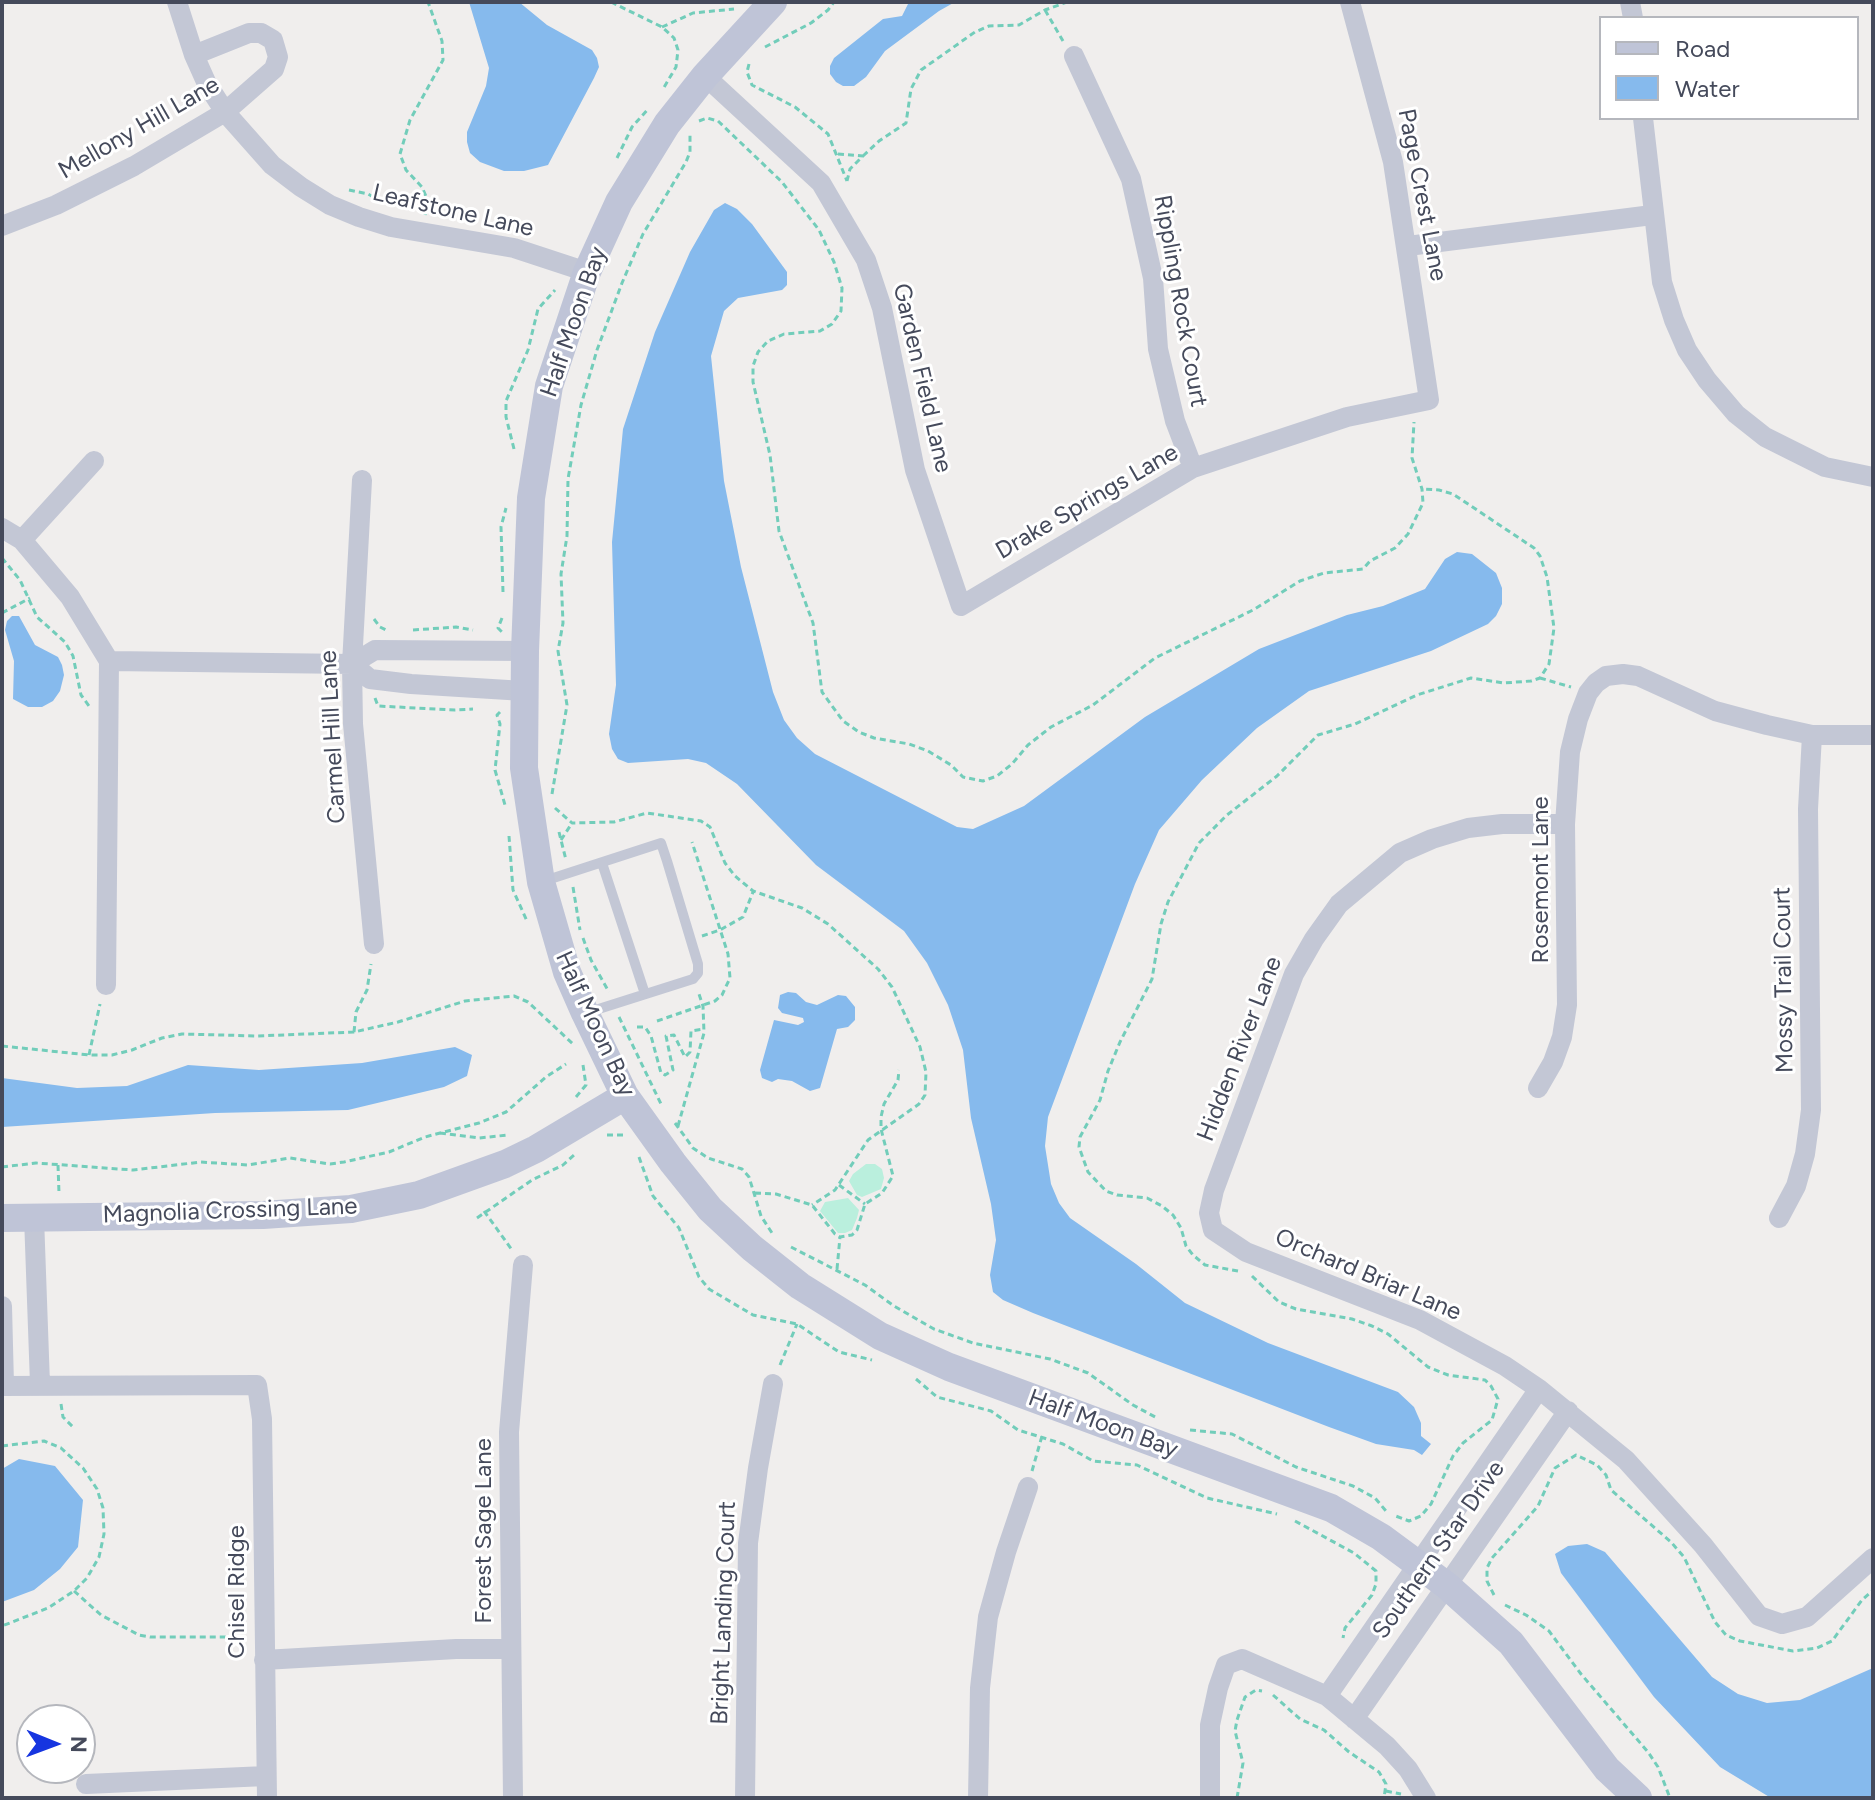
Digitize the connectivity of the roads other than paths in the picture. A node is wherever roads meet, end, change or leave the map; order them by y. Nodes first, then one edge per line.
1 (177, 2) edge
2 (773, 2) edge
3 (1350, 2) edge
4 (194, 55) junction
5 (1074, 56) road end
6 (705, 76) junction
7 (225, 112) junction
8 (1643, 120) edge
9 (1652, 215) junction
10 (2, 226) edge
11 (1408, 246) junction
12 (587, 272) junction
13 (1423, 401) joint
14 (94, 461) dead end
15 (1193, 468) junction
16 (1873, 477) edge
17 (362, 480) dead end
18 (2, 528) edge
19 (22, 540) junction
20 (961, 606) joint
21 (525, 651) junction
22 (109, 661) junction
23 (352, 664) junction
24 (524, 691) junction
25 (1812, 735) junction
26 (1873, 735) edge
27 (1565, 824) junction
28 (602, 863) junction
29 (541, 882) junction
30 (374, 944) road end
31 (106, 985) road end
32 (645, 994) junction
33 (585, 1013) junction
34 (1538, 1088) dead end
35 (625, 1096) junction
36 (47, 1217) junction
37 (2, 1218) edge
38 (1779, 1218) dead end
39 (1213, 1230) joint
40 (523, 1265) road end
41 (2, 1306) edge
42 (50, 1384) junction
43 (773, 1384) road end
44 (3, 1386) edge
45 (1539, 1389) junction
46 (1568, 1411) junction
47 (1028, 1487) road end
48 (1873, 1558) edge
49 (1417, 1565) junction
50 (1446, 1585) junction
51 (511, 1649) junction
52 (264, 1660) junction
53 (1327, 1696) junction
54 (1354, 1719) junction
55 (266, 1776) junction
56 (96, 1784) edge
57 (267, 1798) edge
58 (513, 1798) edge
59 (745, 1798) edge
60 (978, 1798) edge
61 (1210, 1798) edge
62 (1426, 1798) edge
63 (1638, 1798) edge

1 - 4 street, Leafstone Lane
2 - 6 street, Half Moon Bay
3 - 11 street, Page Crest Lane
4 - 7 street, Leafstone Lane
4 - 7 street, Mellony Hill Lane
5 - 15 street, Rippling Rock Court
6 - 12 street, Half Moon Bay
6 - 20 street, Garden Field Lane
7 - 10 street, Mellony Hill Lane
7 - 12 street, Leafstone Lane
8 - 9 street
9 - 11 street
9 - 16 street
11 - 13 street, Page Crest Lane
12 - 21 street, Half Moon Bay
13 - 15 street, Drake Springs Lane
14 - 19 street
15 - 20 street, Drake Springs Lane
17 - 23 street, Carmel Hill Lane
18 - 19 street
19 - 22 street
21 - 23 street
21 - 24 street, Half Moon Bay
22 - 23 street
22 - 31 street
23 - 24 street
23 - 30 street, Carmel Hill Lane
24 - 29 street, Half Moon Bay
25 - 26 street
25 - 27 street, Rosemont Lane
25 - 38 street, Mossy Trail Court
27 - 34 street, Rosemont Lane
27 - 39 street, Hidden River Lane
28 - 29 lane
28 - 32 lane
28 - 32 lane
29 - 33 street, Half Moon Bay
32 - 33 lane
33 - 35 street, Half Moon Bay
35 - 36 street, Magnolia Crossing Lane
35 - 49 street, Half Moon Bay
36 - 37 street, Magnolia Crossing Lane
36 - 42 street
39 - 45 street, Orchard Briar Lane
40 - 51 street, Forest Sage Lane
41 - 44 street
42 - 44 street
42 - 52 street, Chisel Ridge
43 - 59 street, Bright Landing Court
45 - 46 street, Orchard Briar Lane
45 - 49 street, Southern Star Drive
46 - 48 street, Orchard Briar Lane
46 - 50 street, Southern Star Drive
47 - 60 street
49 - 50 street, Half Moon Bay
49 - 53 street, Southern Star Drive
50 - 54 street, Southern Star Drive
50 - 63 street, Half Moon Bay
51 - 52 street
51 - 58 street, Forest Sage Lane
52 - 55 street, Chisel Ridge
53 - 54 street
53 - 61 street
54 - 62 street
55 - 56 street
55 - 57 street, Chisel Ridge

